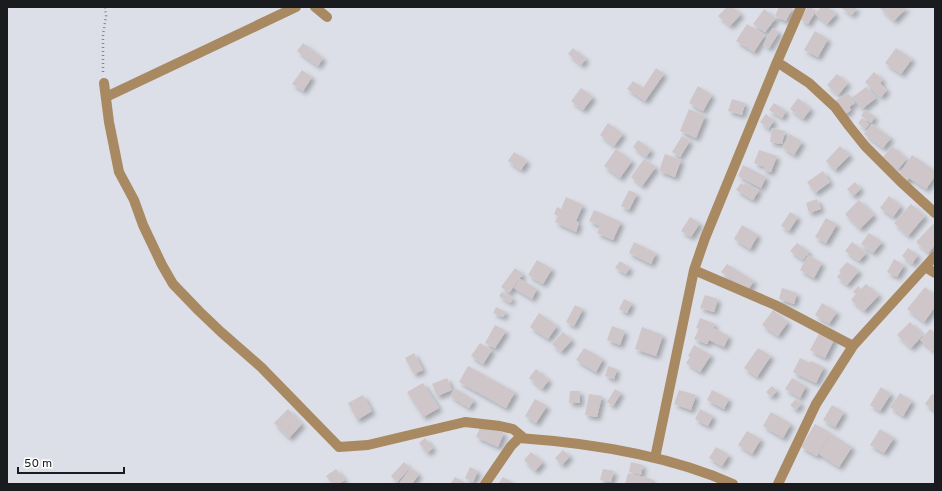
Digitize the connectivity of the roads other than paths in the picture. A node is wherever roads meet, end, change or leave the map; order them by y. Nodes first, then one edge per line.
1 (296, 7) edge
2 (315, 7) edge
3 (801, 7) edge
4 (327, 17) dead end
5 (777, 62) junction
6 (104, 83) road end
7 (106, 97) junction
8 (935, 213) edge
9 (935, 256) edge
10 (925, 266) junction
11 (694, 270) junction
12 (935, 273) edge
13 (853, 346) junction
14 (524, 438) junction
15 (655, 458) junction
16 (485, 484) edge
17 (734, 484) edge
18 (778, 484) edge

1 - 7 street
2 - 4 street
3 - 5 street
5 - 8 street
5 - 11 street
6 - 7 street
7 - 14 street
9 - 10 street
10 - 12 street
10 - 13 street
11 - 13 street
11 - 15 street
13 - 18 street
14 - 15 street
14 - 16 street
15 - 17 street

